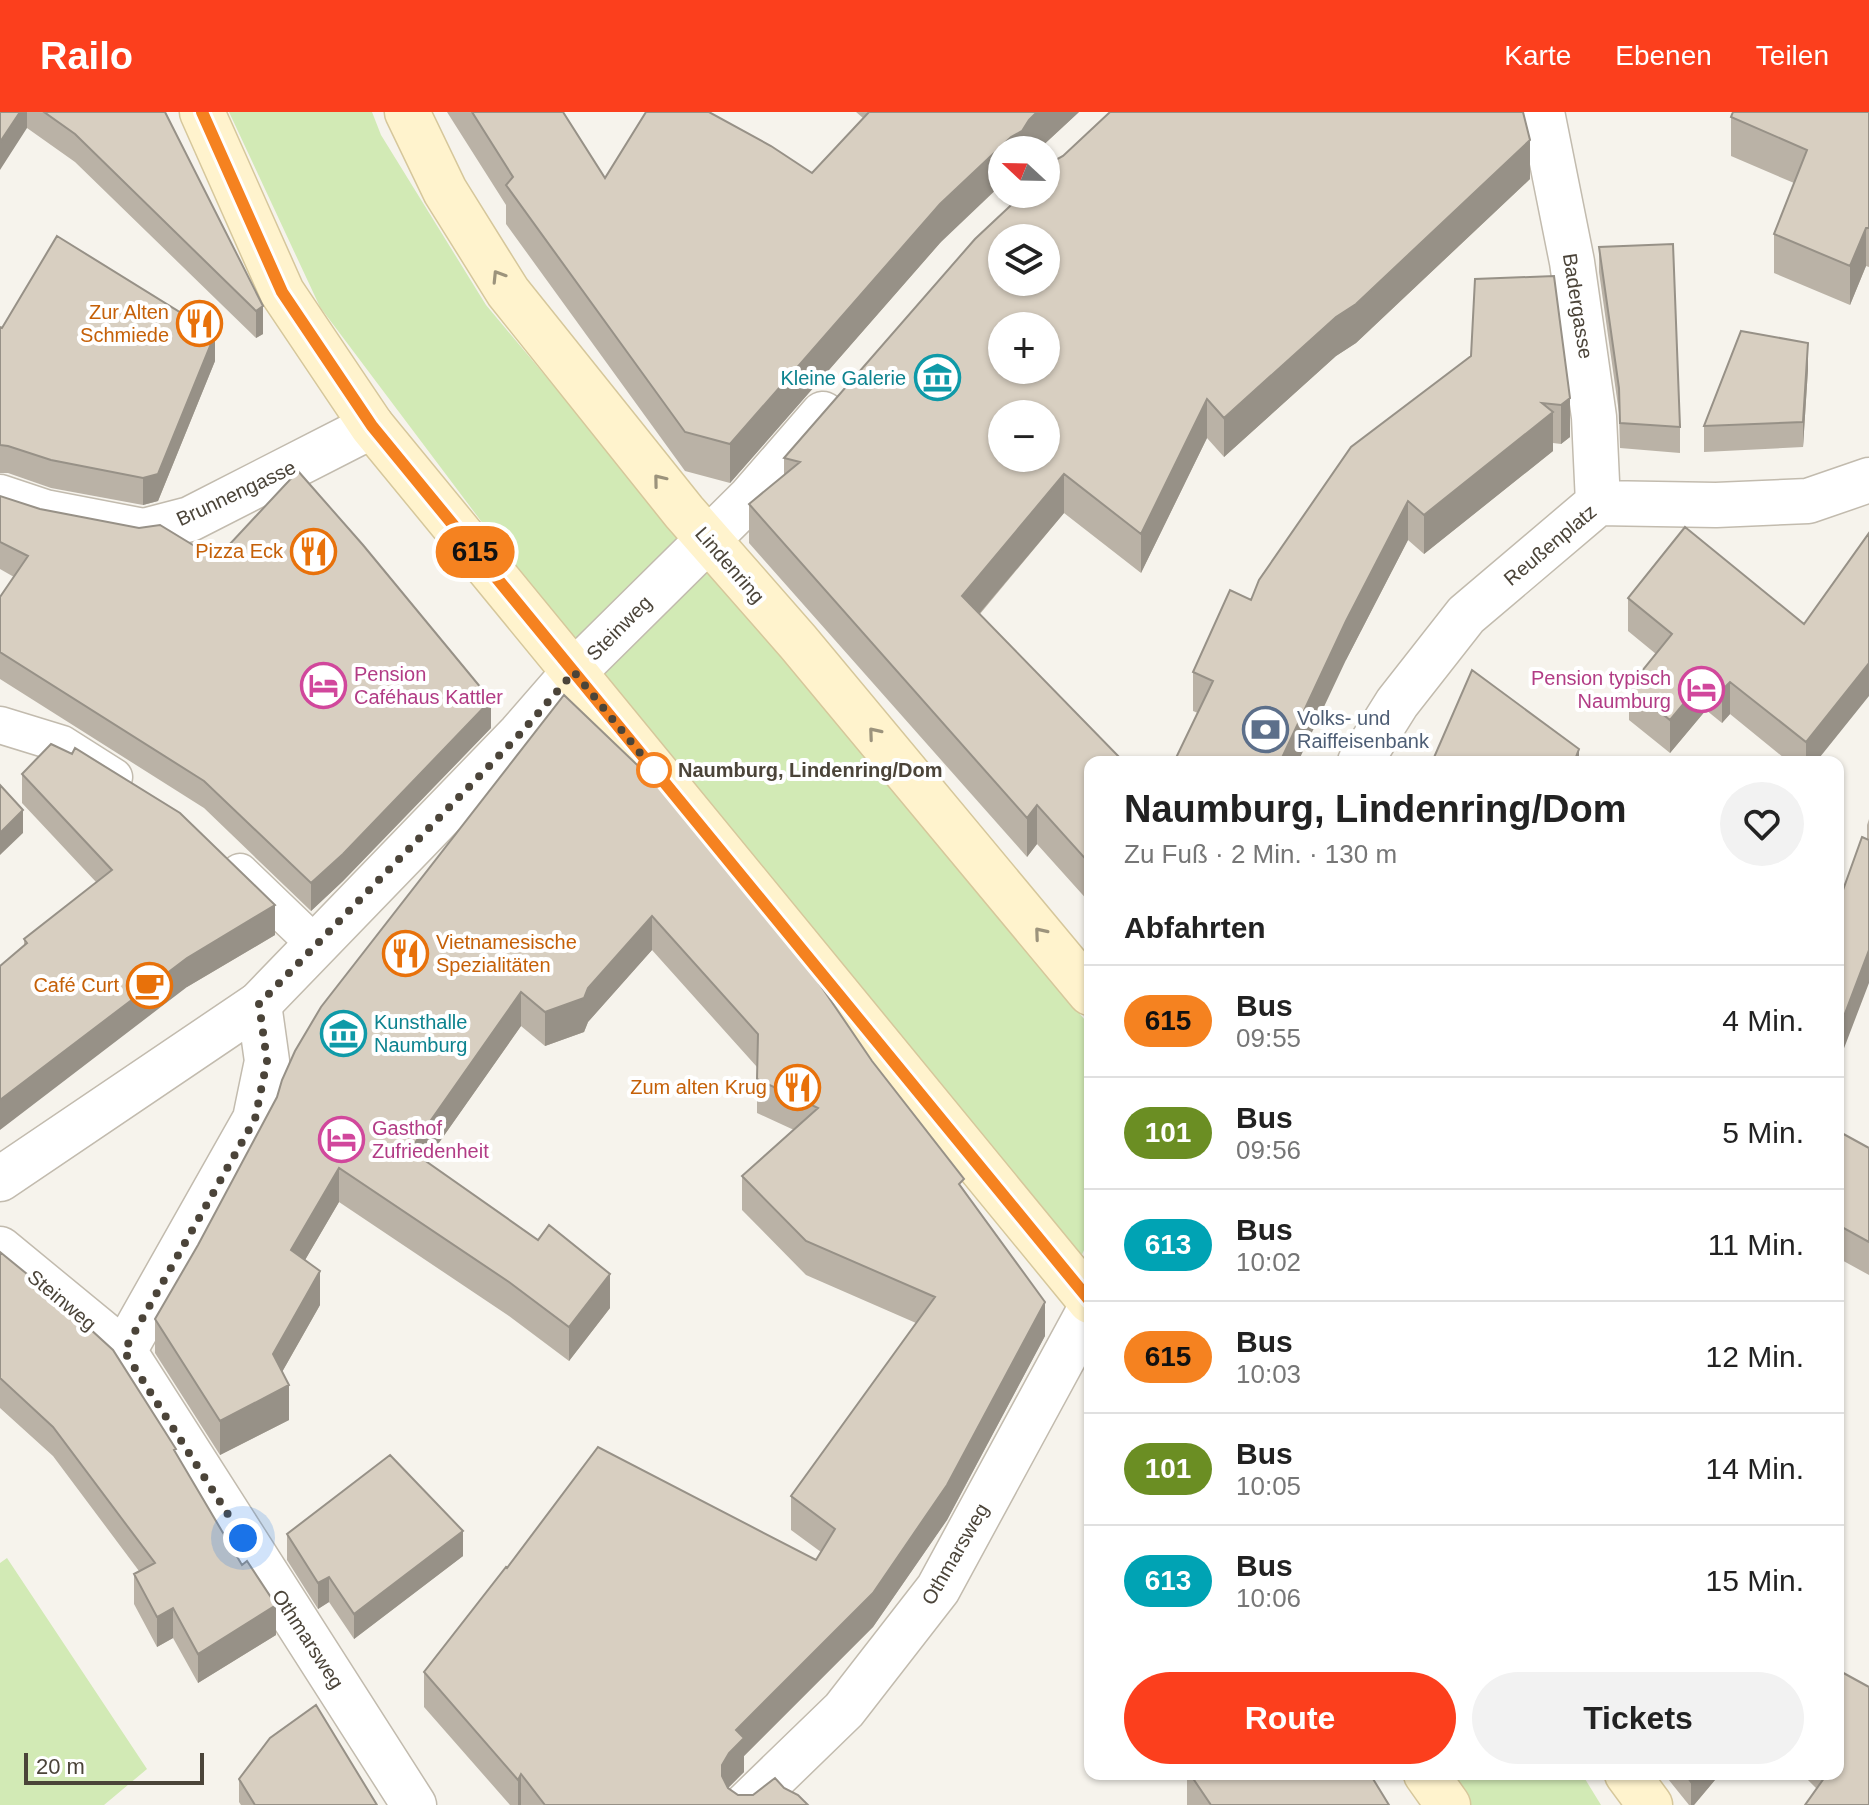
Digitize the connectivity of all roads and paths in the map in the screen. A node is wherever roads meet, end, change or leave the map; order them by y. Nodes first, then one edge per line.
1 (202, 112) edge
2 (407, 112) edge
3 (1542, 112) edge
4 (854, 379) edge
5 (372, 426) junction
6 (1869, 480) edge
7 (0, 497) edge
8 (1598, 503) junction
9 (708, 540) junction
10 (574, 672) junction
11 (0, 725) edge
12 (1364, 756) edge
13 (140, 793) edge
14 (215, 848) edge
15 (316, 945) junction
16 (1084, 986) edge
17 (259, 1004) junction
18 (0, 1179) edge
19 (0, 1249) edge
20 (1084, 1294) edge
21 (1084, 1320) edge
22 (124, 1351) junction
23 (1430, 1780) edge
24 (1631, 1780) edge
25 (775, 1796) edge
26 (414, 1805) edge
27 (1448, 1805) edge
28 (1650, 1805) edge

1 - 5 main road
9 -> 2 main road, Lindenring
3 - 8 street, Badergasse
4 - 9 street, Steinweg
5 - 7 street, Brunnengasse
5 - 10 main road
6 - 8 street, Reußenplatz
8 - 12 street, Reußenplatz
9 - 10 street, Steinweg
16 -> 9 main road, Lindenring
10 - 15 street, Steinweg
10 - 20 main road
11 - 13 lane
14 - 15 lane
15 - 17 street, Steinweg
17 - 18 street, Steinweg
17 - 22 street
19 - 22 street, Steinweg
21 - 25 street, Othmarsweg
22 - 26 street, Othmarsweg
23 - 27 main road
24 - 28 main road

